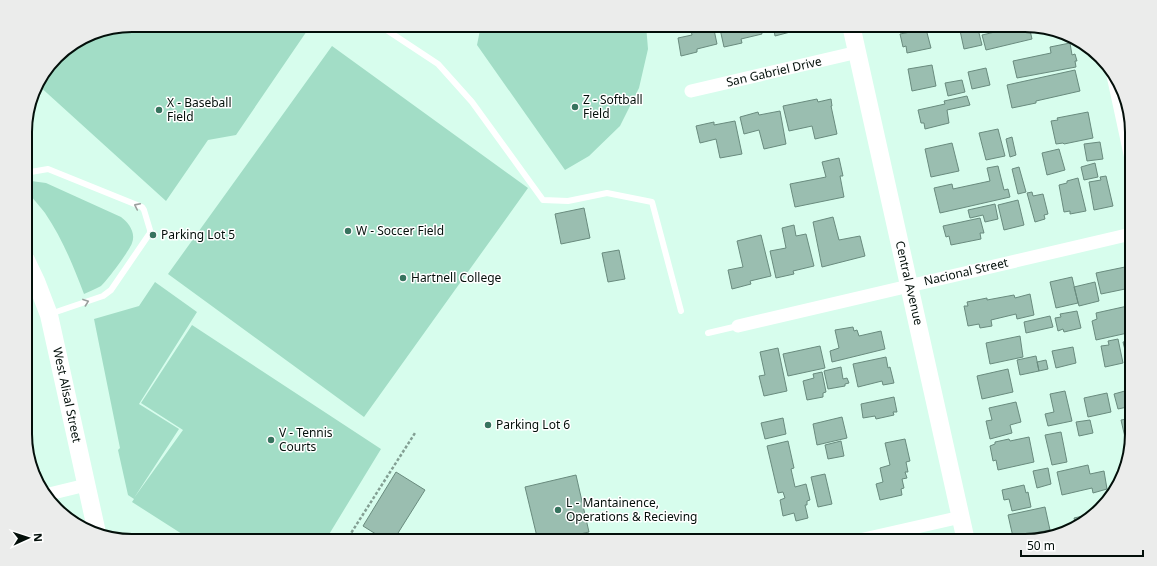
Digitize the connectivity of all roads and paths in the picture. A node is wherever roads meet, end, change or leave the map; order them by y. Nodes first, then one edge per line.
1 (390, 32) edge
2 (853, 32) edge
3 (858, 52) junction
4 (691, 91) dead end
5 (1117, 94) edge
6 (1125, 131) edge
7 (32, 172) edge
8 (1125, 235) edge
9 (32, 273) edge
10 (909, 285) junction
11 (681, 311) dead end
12 (49, 315) junction
13 (738, 326) joint
14 (708, 333) dead end
15 (415, 433) dead end
16 (86, 485) junction
17 (52, 493) edge
18 (961, 517) junction
19 (96, 527) edge
20 (350, 534) edge
21 (886, 534) edge
22 (965, 534) edge

1 - 11 lane
2 - 3 street, Central Avenue
3 - 4 street, San Gabriel Drive
3 - 10 street, Central Avenue
5 - 6 street
12 -> 7 lane
8 - 10 street, Nacional Street
9 - 12 street, West Alisal Street
10 - 13 street, Nacional Street
10 - 18 street, Central Avenue
12 - 16 street, West Alisal Street
13 - 14 lane, Nacional Street
15 - 20 path
16 - 17 street
16 - 19 street, West Alisal Street
18 - 21 street
18 - 22 street, Central Avenue

